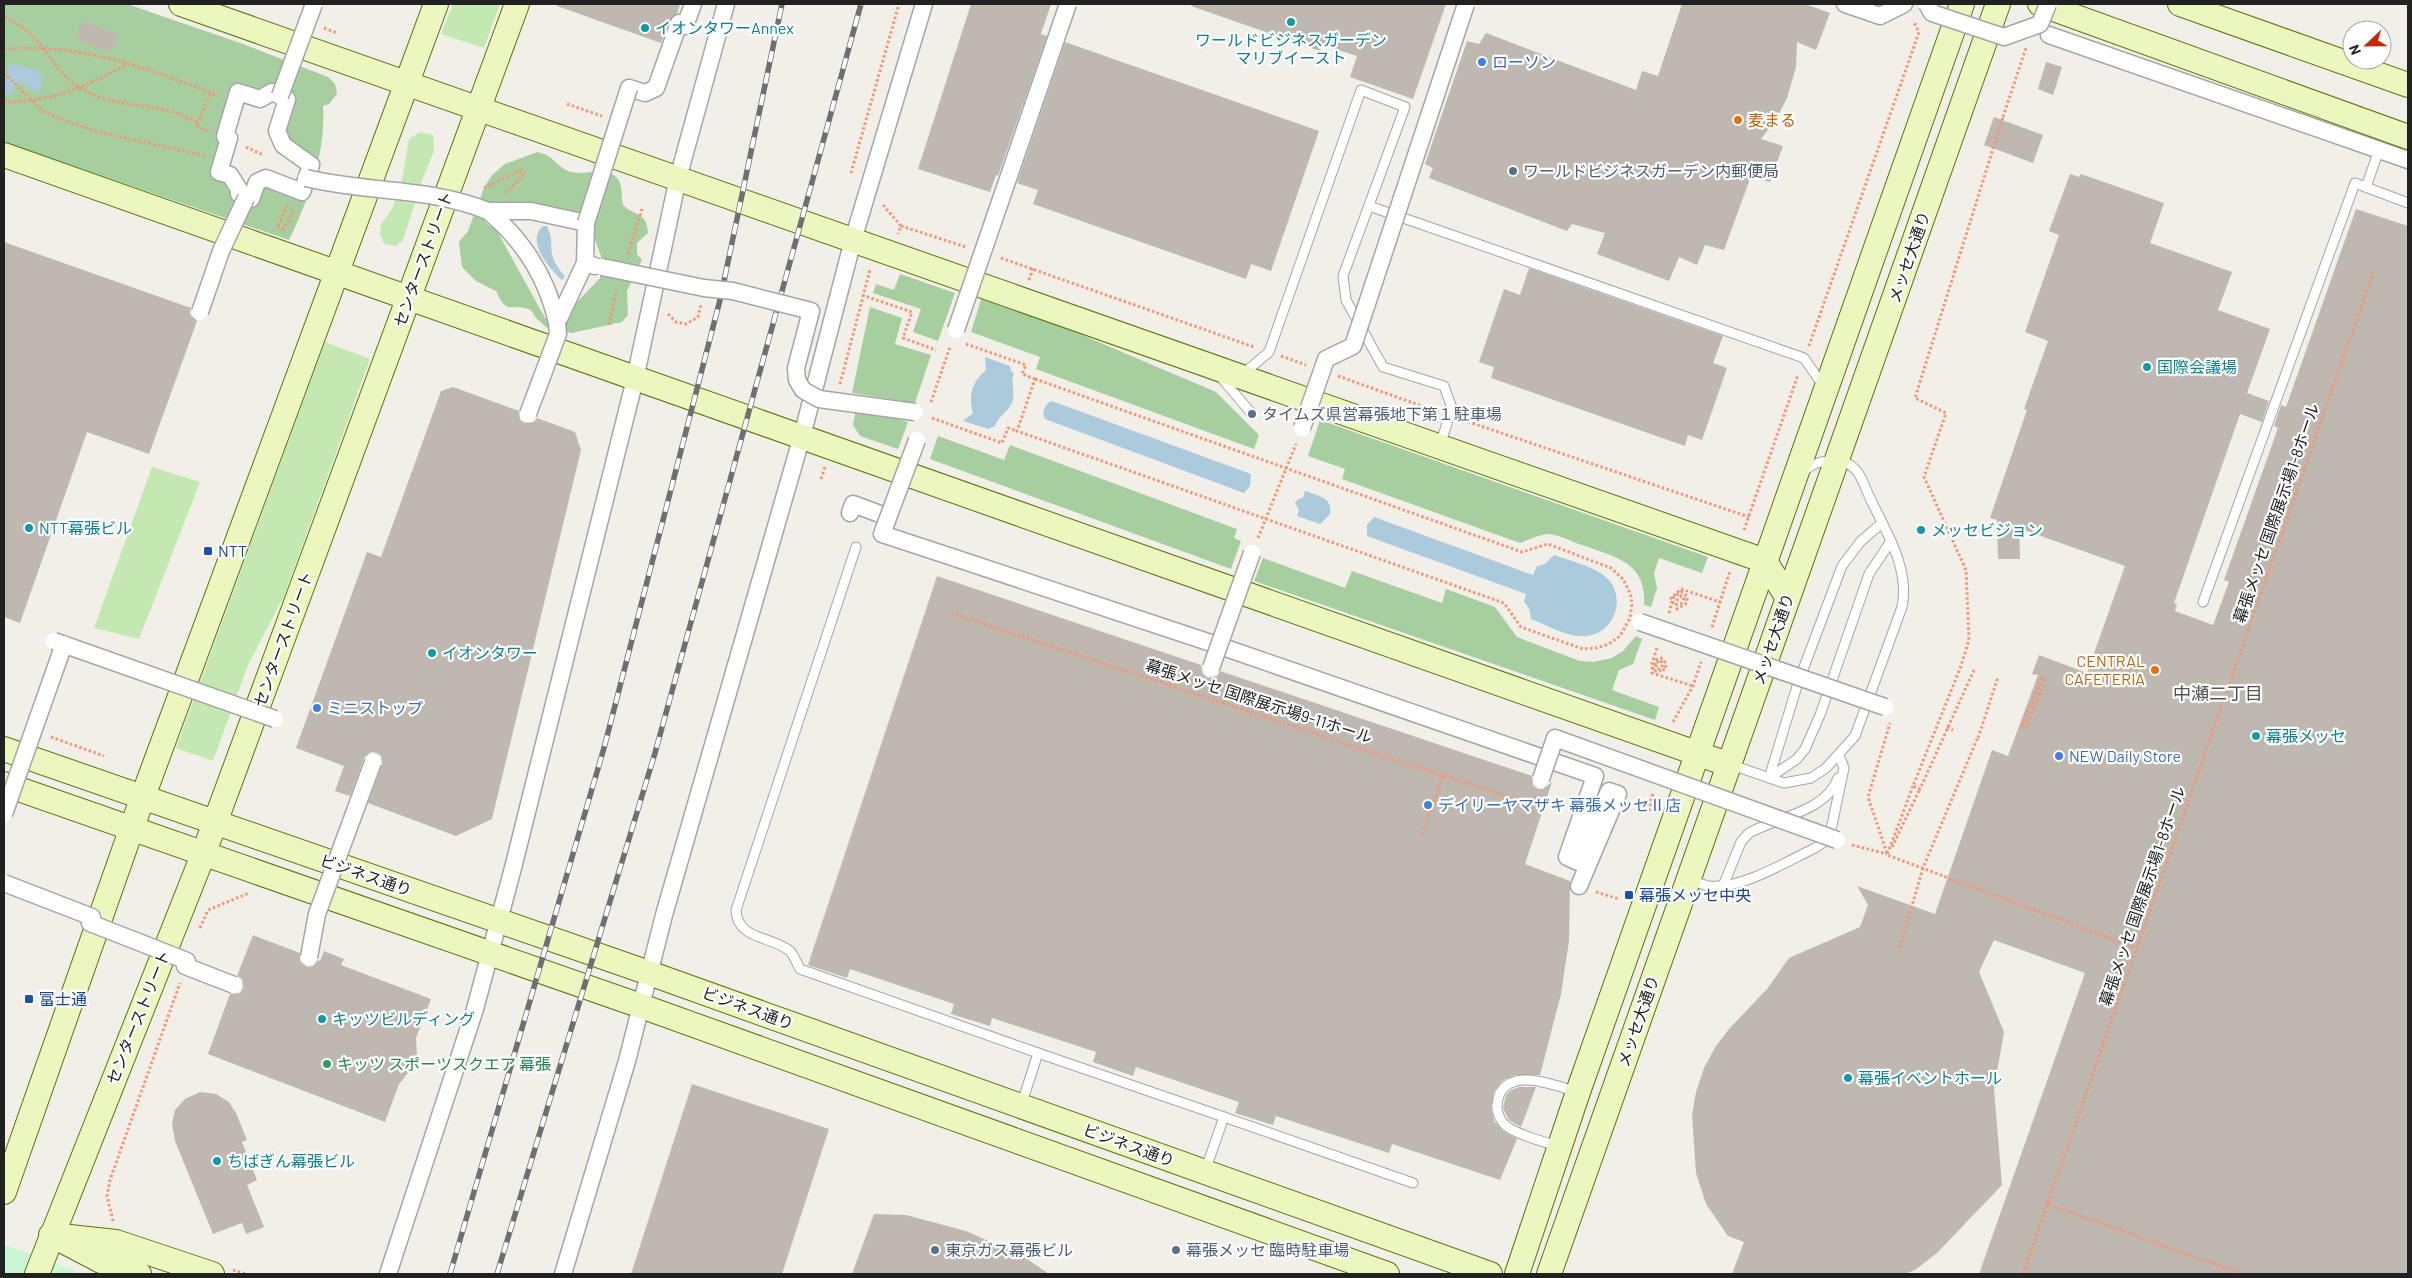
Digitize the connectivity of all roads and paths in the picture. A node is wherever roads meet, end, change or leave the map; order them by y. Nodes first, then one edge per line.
1 (181, 4) edge
2 (314, 4) edge
3 (436, 4) edge
4 (517, 4) edge
5 (693, 4) edge
6 (726, 4) edge
7 (899, 4) edge
8 (924, 4) edge
9 (1068, 4) edge
10 (1466, 4) edge
11 (1846, 4) edge
12 (1927, 4) edge
13 (1962, 4) edge
14 (1998, 4) edge
15 (2040, 4) edge
16 (2048, 4) edge
17 (2180, 4) edge
18 (1908, 11) edge
19 (4, 18) edge
20 (307, 21) junction
21 (2032, 27) junction
22 (341, 34) dead end
23 (2049, 35) dead end
24 (45, 48) junction
25 (4, 49) edge
26 (128, 63) junction
27 (1907, 67) junction
28 (1913, 68) dead end
29 (4, 73) edge
30 (407, 83) junction
31 (2408, 85) edge
32 (80, 87) junction
33 (280, 96) junction
34 (29, 99) junction
35 (4, 101) edge
36 (234, 103) junction
37 (567, 104) dead end
38 (479, 108) junction
39 (198, 122) dead end
40 (617, 122) junction
41 (2408, 137) edge
42 (2383, 140) junction
43 (267, 146) dead end
44 (4, 155) edge
45 (223, 160) junction
46 (2408, 160) edge
47 (261, 161) dead end
48 (851, 176) dead end
49 (306, 178) junction
50 (678, 178) junction
51 (2366, 187) junction
52 (484, 188) dead end
53 (503, 196) dead end
54 (246, 198) junction
55 (292, 199) dead end
56 (865, 201) junction
57 (2408, 203) edge
58 (1369, 206) junction
59 (642, 209) dead end
60 (293, 211) dead end
61 (488, 211) junction
62 (586, 223) junction
63 (853, 240) junction
64 (892, 254) junction
65 (626, 259) dead end
66 (586, 263) junction
67 (1033, 268) dead end
68 (2374, 270) dead end
69 (337, 273) junction
70 (1029, 280) dead end
71 (671, 287) junction
72 (610, 289) dead end
73 (703, 294) junction
74 (862, 295) junction
75 (409, 298) junction
76 (200, 312) dead end
77 (557, 323) junction
78 (609, 325) dead end
79 (954, 334) junction
80 (936, 350) dead end
81 (1804, 358) junction
82 (1211, 366) junction
83 (1241, 376) junction
84 (635, 378) junction
85 (1035, 379) junction
86 (840, 386) dead end
87 (1370, 388) dead end
88 (1825, 389) junction
89 (1367, 397) dead end
90 (923, 412) junction
91 (528, 414) dead end
92 (1252, 414) dead end
93 (1302, 428) joint
94 (1017, 431) junction
95 (802, 436) junction
96 (917, 440) dead end
97 (1440, 446) junction
98 (1836, 459) junction
99 (1287, 469) junction
100 (1794, 479) junction
101 (850, 513) dead end
102 (888, 516) junction
103 (1264, 519) junction
104 (1882, 523) junction
105 (1890, 541) junction
106 (856, 548) dead end
107 (1737, 551) junction
108 (1252, 553) joint
109 (1765, 560) junction
110 (1674, 598) dead end
111 (1787, 598) junction
112 (1720, 602) junction
113 (2203, 602) dead end
114 (951, 613) dead end
115 (1640, 622) dead end
116 (1711, 630) dead end
117 (1220, 646) junction
118 (1702, 658) dead end
119 (1651, 666) dead end
120 (1211, 668) dead end
121 (1974, 670) dead end
122 (2044, 677) dead end
123 (1998, 678) dead end
124 (1693, 686) junction
125 (1885, 707) joint
126 (274, 719) dead end
127 (1947, 727) junction
128 (2024, 727) dead end
129 (33, 730) junction
130 (1953, 730) dead end
131 (1666, 741) junction
132 (4, 749) edge
133 (1698, 752) junction
134 (1839, 755) junction
135 (104, 756) dead end
136 (1548, 760) junction
137 (373, 762) dead end
138 (1730, 765) junction
139 (1443, 776) junction
140 (1769, 778) junction
141 (1540, 779) joint
142 (4, 784) edge
143 (1654, 784) dead end
144 (1913, 786) junction
145 (1920, 789) junction
146 (142, 799) junction
147 (1649, 811) dead end
148 (4, 814) edge
149 (214, 823) junction
150 (131, 830) junction
151 (1422, 835) dead end
152 (1837, 840) joint
153 (203, 855) junction
154 (1888, 855) junction
155 (1924, 868) junction
156 (1688, 880) junction
157 (4, 883) edge
158 (1579, 886) joint
159 (1723, 886) junction
160 (252, 891) dead end
161 (1619, 899) dead end
162 (499, 920) junction
163 (198, 933) dead end
164 (1900, 947) dead end
165 (2137, 948) junction
166 (490, 954) junction
167 (309, 957) dead end
168 (193, 969) junction
169 (649, 973) junction
170 (234, 985) dead end
171 (640, 1006) junction
172 (1038, 1053) junction
173 (1578, 1092) junction
174 (1021, 1106) junction
175 (1224, 1117) junction
176 (1560, 1147) junction
177 (1204, 1172) junction
178 (1412, 1183) dead end
179 (4, 1192) edge
180 (2048, 1204) junction
181 (115, 1226) dead end
182 (51, 1235) junction
183 (37, 1272) edge
184 (220, 1272) edge
185 (139, 1274) edge
186 (246, 1274) edge
187 (388, 1274) edge
188 (563, 1274) edge
189 (1387, 1274) edge
190 (1490, 1274) edge
191 (1517, 1274) edge
192 (1549, 1274) edge
193 (2023, 1274) edge
194 (2242, 1274) edge

1 - 30 street
2 - 20 street, bridge
3 - 30 street
4 - 38 street, センターストリート
5 - 40 street, bridge
6 - 50 street
7 - 48 path
8 - 56 street
9 - 79 street, bridge
10 - 93 street, bridge
11 - 18 street
12 - 21 street, bridge
13 - 88 street, メッセ大通り
14 - 98 street, メッセ大通り
15 - 42 street
16 - 21 street, bridge
17 - 31 street
18 - 27 path
19 - 24 path
20 - 22 path
20 - 33 street, bridge
21 - 144 path, bridge
23 - 42 street
24 - 25 path
24 - 26 path
24 - 32 path
26 - 32 path
26 - 36 path
27 - 28 path
27 - 81 path
29 - 34 path
30 - 38 street
30 - 69 street
32 - 34 path
32 - 39 path
33 - 36 street
33 - 49 street
34 - 35 path
34 - 45 path
36 - 45 street
37 - 40 path
38 - 50 street
38 - 75 street, センターストリート
40 - 62 street, bridge
41 - 42 street
42 - 46 street
42 - 51 lane
43 - 47 path
44 - 69 street
45 - 54 street
49 - 54 street
49 - 61 street, bridge
50 - 63 street
50 - 84 street
51 - 57 lane
51 - 113 lane
52 - 53 path
54 - 76 street, bridge
55 - 60 path
56 - 63 street
56 - 64 path
58 - 81 lane
58 - 83 lane
58 - 97 lane
59 - 65 path
61 - 62 street
61 - 77 street
62 - 66 street
63 - 64 street
63 - 95 street
64 - 74 path
64 - 82 street
66 - 71 street, bridge
66 - 77 street
67 - 70 path
68 - 165 path, 幕張メッセ 国際展示場1-8ホール
69 - 75 street
69 - 146 street
71 - 73 street, bridge
71 - 73 path
72 - 78 path
73 - 90 street, bridge
74 - 80 path
74 - 86 path
75 - 84 street
75 - 149 street, センターストリート
77 - 91 street, bridge
79 - 85 path
79 - 90 path
81 - 88 lane
81 - 107 path
82 - 83 street
82 - 92 lane
83 - 97 street
84 - 95 street
84 - 162 street
85 - 94 path
85 - 99 path
87 - 89 path
88 - 100 street, メッセ大通り
90 - 94 path
93 - 99 path
94 - 103 path
95 - 131 street
95 - 169 street
96 - 102 street, bridge
97 - 107 street
98 - 100 lane
98 - 104 lane
98 - 111 street, メッセ大通り
99 - 103 path
99 - 103 path
100 - 109 street, メッセ大通り
101 - 102 street
102 - 117 street, bridge
103 - 108 path
104 - 105 lane
104 - 140 lane
105 - 134 lane
105 - 140 lane
106 - 172 lane
107 - 109 street
107 - 112 path
108 - 117 street, bridge
109 - 111 street
109 - 133 street, メッセ大通り
110 - 112 path
111 - 138 street, メッセ大通り
112 - 116 path
114 - 139 path, 幕張メッセ 国際展示場9-11ホール
115 - 125 street, bridge
117 - 120 street, bridge
117 - 136 street
118 - 124 path
119 - 124 path
121 - 127 path
122 - 128 path
123 - 155 path
124 - 131 path
125 - 154 path
126 - 129 street, bridge
127 - 130 path
127 - 145 path
129 - 135 path
129 - 148 street, bridge
131 - 133 street
132 - 146 street, ビジネス通り
133 - 138 street
133 - 173 street, メッセ大通り
134 - 140 lane
134 - 159 lane
134 - 159 lane
136 - 141 street, bridge
136 - 152 street, bridge
136 - 158 street
137 - 167 street, bridge
138 - 140 lane
138 - 156 street, メッセ大通り
139 - 141 path, 幕張メッセ 国際展示場9-11ホール
139 - 151 path
142 - 150 street
143 - 147 path
144 - 145 path
144 - 154 path
145 - 154 path
146 - 149 street, ビジネス通り
146 - 150 street
149 - 153 street, センターストリート
149 - 162 street, ビジネス通り
150 - 153 street
150 - 179 street
152 - 154 path
153 - 166 street
153 - 182 street, センターストリート
154 - 155 path
155 - 164 path
155 - 165 path
156 - 159 lane
156 - 192 street, メッセ大通り
157 - 168 street, bridge
158 - 161 path
160 - 163 path
162 - 166 street
162 - 169 street, ビジネス通り
165 - 180 path, 幕張メッセ 国際展示場1-8ホール
166 - 171 street
166 - 187 street
168 - 170 street, bridge
168 - 181 path
169 - 171 street
169 - 174 street, ビジネス通り
171 - 188 street
171 - 189 street
172 - 174 lane
172 - 175 lane
173 - 176 street, メッセ大通り
173 - 176 lane
174 - 177 street, ビジネス通り
175 - 177 lane
175 - 178 lane
176 - 191 street, メッセ大通り
177 - 190 street, ビジネス通り
180 - 193 path, 幕張メッセ 国際展示場1-8ホール
180 - 194 path
182 - 183 street, センターストリート
182 - 184 street
182 - 185 street
184 - 186 path

